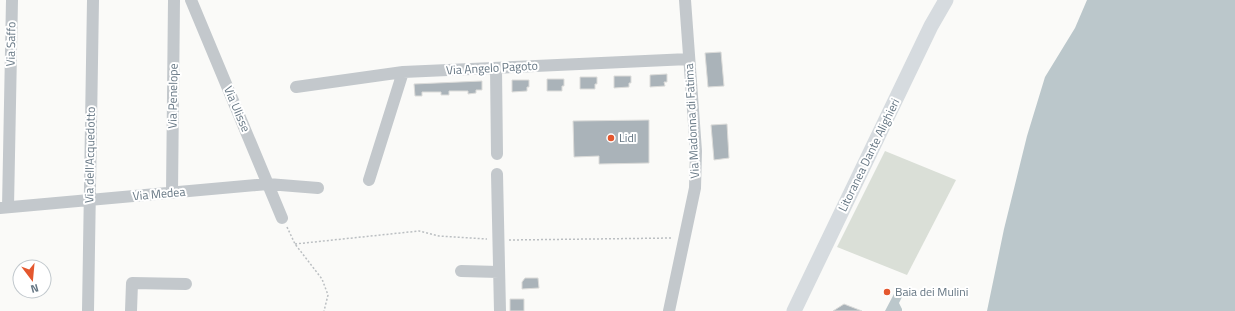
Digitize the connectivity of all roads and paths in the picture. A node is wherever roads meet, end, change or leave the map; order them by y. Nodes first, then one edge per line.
1 (12, 0) edge
2 (94, 0) edge
3 (174, 0) edge
4 (191, 0) edge
5 (685, 0) edge
6 (946, 0) edge
7 (689, 59) junction
8 (496, 68) junction
9 (403, 72) junction
10 (296, 87) dead end
11 (497, 154) dead end
12 (497, 174) dead end
13 (369, 180) dead end
14 (268, 184) junction
15 (318, 188) dead end
16 (172, 193) junction
17 (89, 200) junction
18 (4, 207) edge
19 (282, 218) joint
20 (461, 271) dead end
21 (499, 272) junction
22 (186, 284) dead end
23 (88, 311) edge
24 (131, 311) edge
25 (324, 311) edge
26 (500, 311) edge
27 (669, 311) edge
28 (794, 311) edge

1 - 18 street, Via Saffo
2 - 17 street, Via dell'Acquedotto
3 - 16 street, Via Penelope
4 - 14 street, Via Ulisse
5 - 7 street, Via Madonna di Fatima
6 - 28 main road, Litoranea Dante Alighieri
7 - 8 street, Via Angelo Pagoto
7 - 27 street, Via Madonna di Fatima
8 - 9 street, Via Angelo Pagoto
8 - 11 street
9 - 10 street, Via Angelo Pagoto
9 - 13 street
12 - 21 street
14 - 15 street, Via Medea
14 - 16 street, Via Medea
14 - 19 street, Via Ulisse
16 - 17 street, Via Medea
17 - 18 street, Via Medea
17 - 23 street, Via dell'Acquedotto
19 - 25 path
20 - 21 street
21 - 26 street
22 - 24 street

